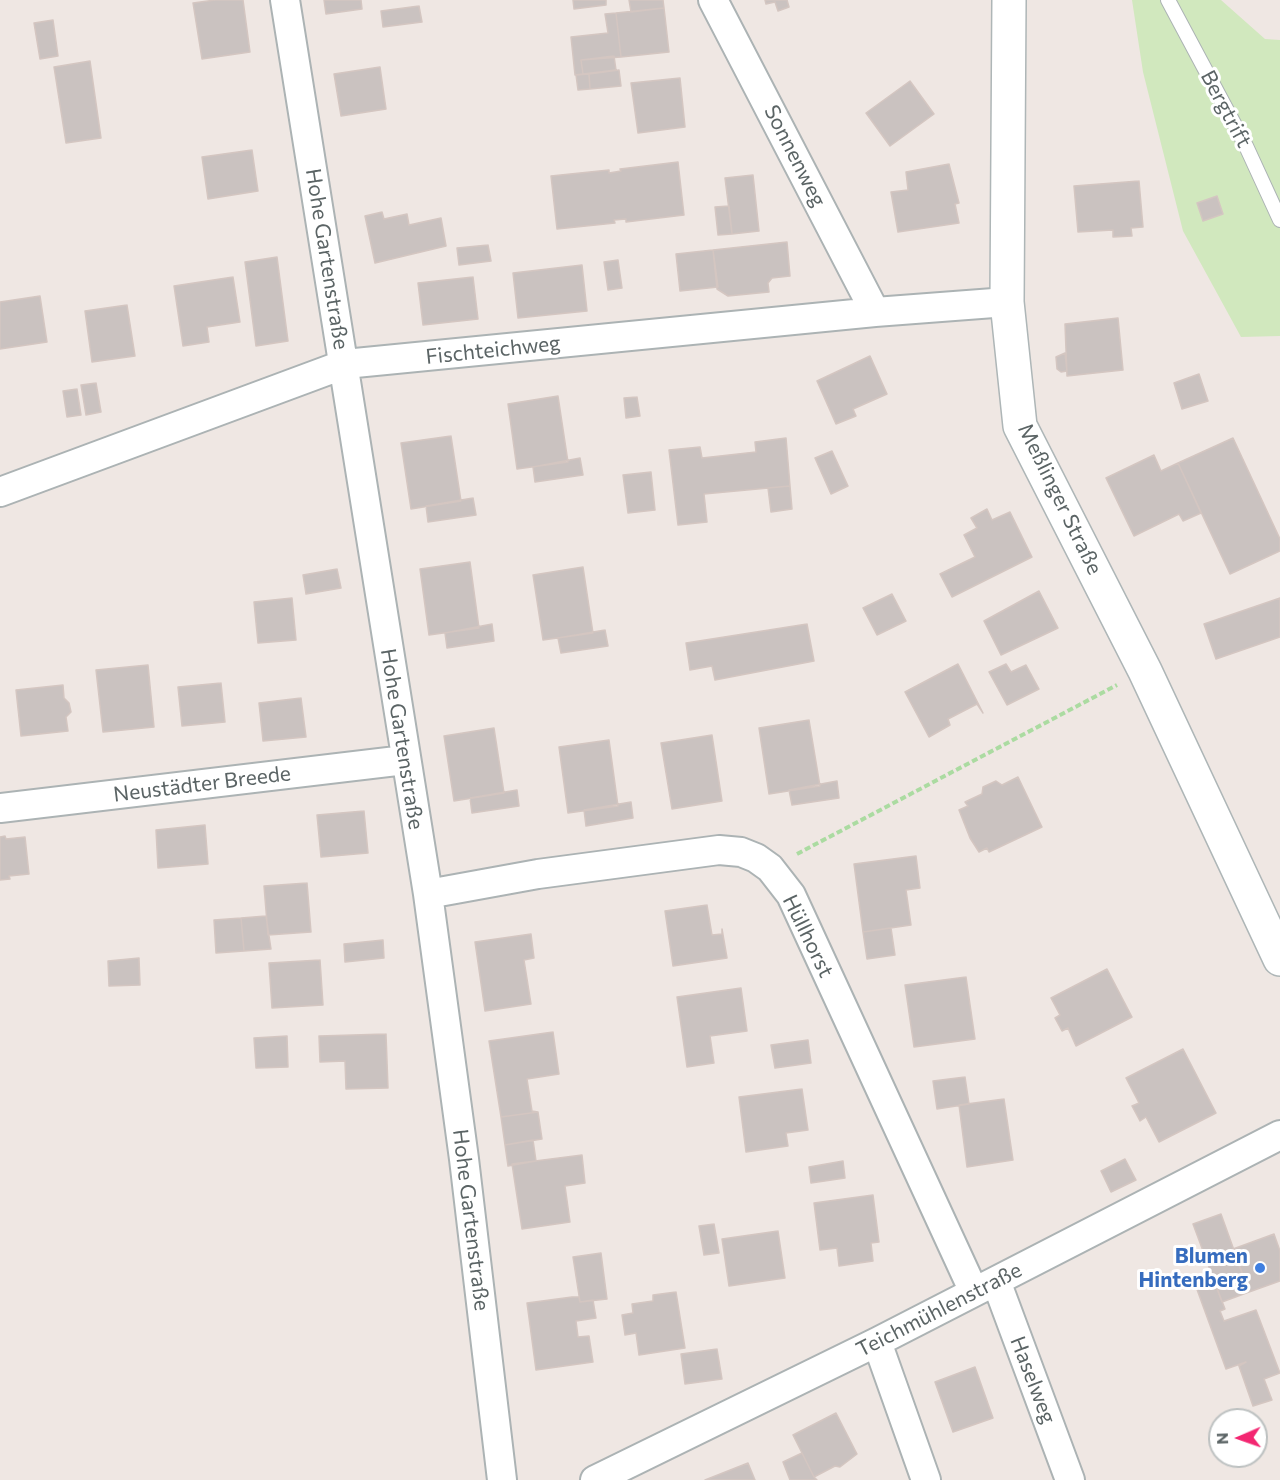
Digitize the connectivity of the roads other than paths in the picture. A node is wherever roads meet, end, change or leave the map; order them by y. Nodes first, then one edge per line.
1 (285, 0) edge
2 (713, 0) edge
3 (1009, 0) edge
4 (1168, 0) edge
5 (1280, 220) edge
6 (1007, 302) junction
7 (875, 312) junction
8 (345, 364) junction
9 (0, 492) edge
10 (405, 760) junction
11 (0, 808) edge
12 (428, 894) junction
13 (1280, 958) edge
14 (1280, 1135) edge
15 (985, 1286) junction
16 (877, 1342) junction
17 (502, 1480) edge
18 (595, 1480) edge
19 (926, 1480) edge
20 (1070, 1480) edge

1 - 8 street, Hohe Gartenstraße
2 - 7 street, Sonnenweg
3 - 6 street, Meßlinger Straße
4 - 5 lane, Bergtrift
6 - 7 street, Fischteichweg
6 - 13 street, Meßlinger Straße
7 - 8 street, Fischteichweg
8 - 9 street, Fischteichweg
8 - 10 street, Hohe Gartenstraße
10 - 11 street, Neustädter Breede
10 - 12 street, Hohe Gartenstraße
12 - 15 street, Hüllhorst
12 - 17 street, Hohe Gartenstraße
14 - 15 street, Teichmühlenstraße
15 - 16 street, Teichmühlenstraße
15 - 20 street, Haselweg
16 - 18 street, Teichmühlenstraße
16 - 19 street

